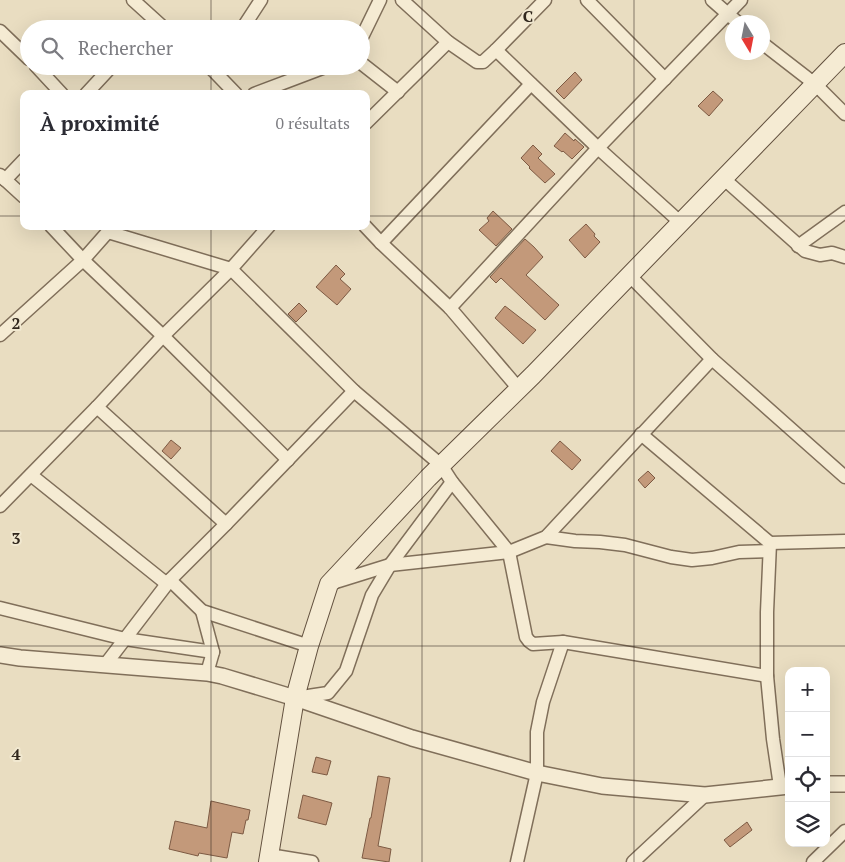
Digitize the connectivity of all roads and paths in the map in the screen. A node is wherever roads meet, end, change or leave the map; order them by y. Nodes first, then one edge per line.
1 (133, 0) edge
2 (261, 0) edge
3 (380, 0) edge
4 (402, 0) edge
5 (545, 0) edge
6 (587, 0) edge
7 (712, 0) edge
8 (741, 0) edge
9 (728, 15) edge
10 (734, 15) edge
11 (151, 20) edge
12 (248, 20) edge
13 (370, 21) edge
14 (725, 25) edge
15 (3, 38) edge
16 (448, 42) junction
17 (770, 49) edge
18 (496, 50) junction
19 (20, 52) edge
20 (845, 53) edge
21 (370, 70) edge
22 (44, 75) edge
23 (104, 75) edge
24 (219, 75) edge
25 (304, 75) edge
26 (665, 79) junction
27 (531, 84) junction
28 (815, 84) junction
29 (58, 90) edge
30 (90, 90) edge
31 (232, 90) edge
32 (265, 90) edge
33 (398, 92) junction
34 (845, 114) edge
35 (370, 119) edge
36 (598, 148) junction
37 (20, 163) edge
38 (3, 177) edge
39 (723, 178) junction
40 (20, 193) edge
41 (845, 212) edge
42 (680, 222) junction
43 (55, 230) edge
44 (110, 230) edge
45 (114, 230) edge
46 (265, 230) edge
47 (369, 230) edge
48 (381, 243) junction
49 (798, 246) junction
50 (845, 257) edge
51 (83, 260) junction
52 (231, 269) junction
53 (630, 276) junction
54 (450, 308) junction
55 (0, 334) edge
56 (163, 336) junction
57 (712, 359) junction
58 (519, 389) junction
59 (354, 391) junction
60 (97, 407) junction
61 (641, 434) junction
62 (288, 460) junction
63 (441, 465) junction
64 (31, 475) junction
65 (845, 477) edge
66 (452, 482) junction
67 (0, 506) edge
68 (226, 524) junction
69 (546, 537) junction
70 (845, 541) edge
71 (769, 547) junction
72 (509, 552) junction
73 (390, 566) junction
74 (168, 582) junction
75 (329, 584) junction
76 (0, 608) edge
77 (202, 611) junction
78 (125, 638) junction
79 (563, 642) junction
80 (309, 646) junction
81 (214, 652) junction
82 (0, 655) edge
83 (106, 665) junction
84 (207, 673) junction
85 (767, 676) junction
86 (296, 698) junction
87 (537, 773) junction
88 (830, 784) edge
89 (845, 784) edge
90 (784, 786) edge
91 (705, 794) junction
92 (845, 831) edge
93 (268, 858) edge
94 (820, 859) edge
95 (312, 862) edge
96 (516, 862) edge
97 (634, 862) edge

1 - 11 street
2 - 12 street
3 - 13 street
4 - 16 street
5 - 18 street
6 - 26 street
7 - 9 street
8 - 10 street
14 - 26 street
15 - 19 street
16 - 18 street
16 - 33 street
17 - 28 street
18 - 27 street
20 - 28 main road
21 - 33 street
22 - 29 street
23 - 30 street
24 - 31 street
25 - 32 street
26 - 36 street
27 - 36 street
27 - 48 street
28 - 34 street
28 - 39 main road
33 - 35 street
36 - 42 street
36 - 54 street
37 - 38 street
38 - 40 street
39 - 42 main road
39 - 49 street
41 - 49 street
42 - 53 main road
43 - 51 street
44 - 51 street
45 - 52 street
46 - 52 street
47 - 48 street
48 - 54 street
49 - 50 street
51 - 55 street
51 - 56 street
52 - 56 street
52 - 59 street
53 - 57 street
53 - 58 main road
54 - 58 street
56 - 60 street
56 - 62 street
57 - 61 street
57 - 65 street
58 - 63 main road
59 - 62 street
59 - 63 street
60 - 64 street
60 - 68 street
61 - 69 street
61 - 71 street
62 - 68 street
63 - 66 street
63 - 75 main road
64 - 67 street
64 - 74 street
66 - 72 street
66 - 73 street
68 - 74 street
69 - 71 street
69 - 72 street
70 - 71 street
71 - 85 street
72 - 73 street
72 - 79 street
73 - 75 street
73 - 86 street
74 - 77 street
74 - 78 street
75 - 80 main road
76 - 78 street
77 - 80 street
77 - 81 street
78 - 81 street
78 - 83 street
79 - 85 street
79 - 87 street
80 - 86 main road
81 - 84 street
82 - 83 street
83 - 84 street
84 - 86 street
85 - 90 street
86 - 87 street
86 - 93 main road
87 - 91 street
87 - 96 street
88 - 89 street
90 - 91 street
91 - 97 street
92 - 94 street
93 - 95 street

